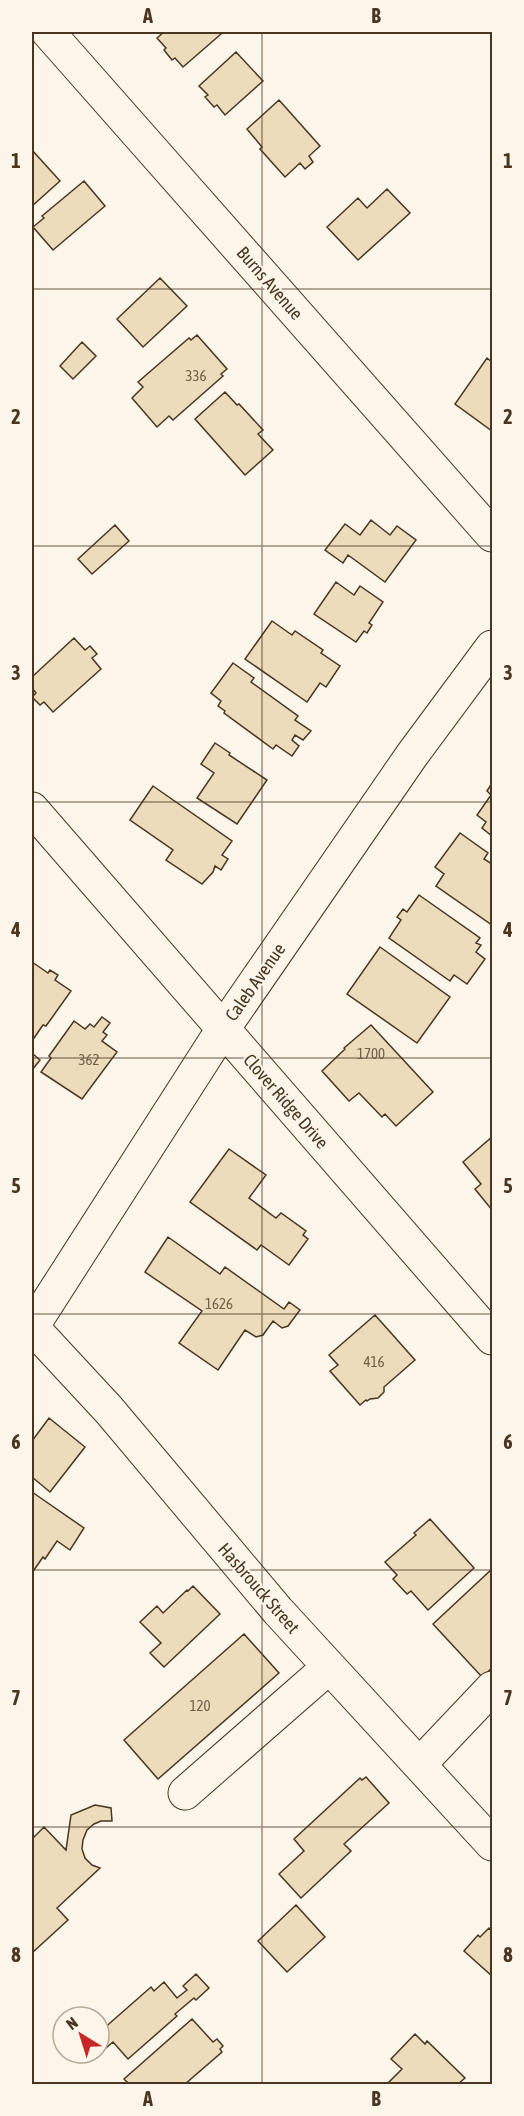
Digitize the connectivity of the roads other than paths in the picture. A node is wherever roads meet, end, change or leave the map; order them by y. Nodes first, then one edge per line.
1 (48, 32) edge
2 (492, 535) edge
3 (492, 647) edge
4 (32, 809) edge
5 (223, 1029) junction
6 (32, 1327) edge
7 (492, 1338) edge
8 (329, 1667) junction
9 (492, 1688) edge
10 (420, 1764) junction
11 (184, 1793) dead end
12 (492, 1844) edge

1 - 2 street, Burns Avenue
3 - 5 street, Caleb Avenue
4 - 5 street, Clover Ridge Drive
5 - 6 street, Caleb Avenue
5 - 7 street, Clover Ridge Drive
6 - 8 street, Hasbrouck Street
8 - 10 street, Hasbrouck Street
8 - 11 street
9 - 10 street
10 - 12 street, Hasbrouck Street

